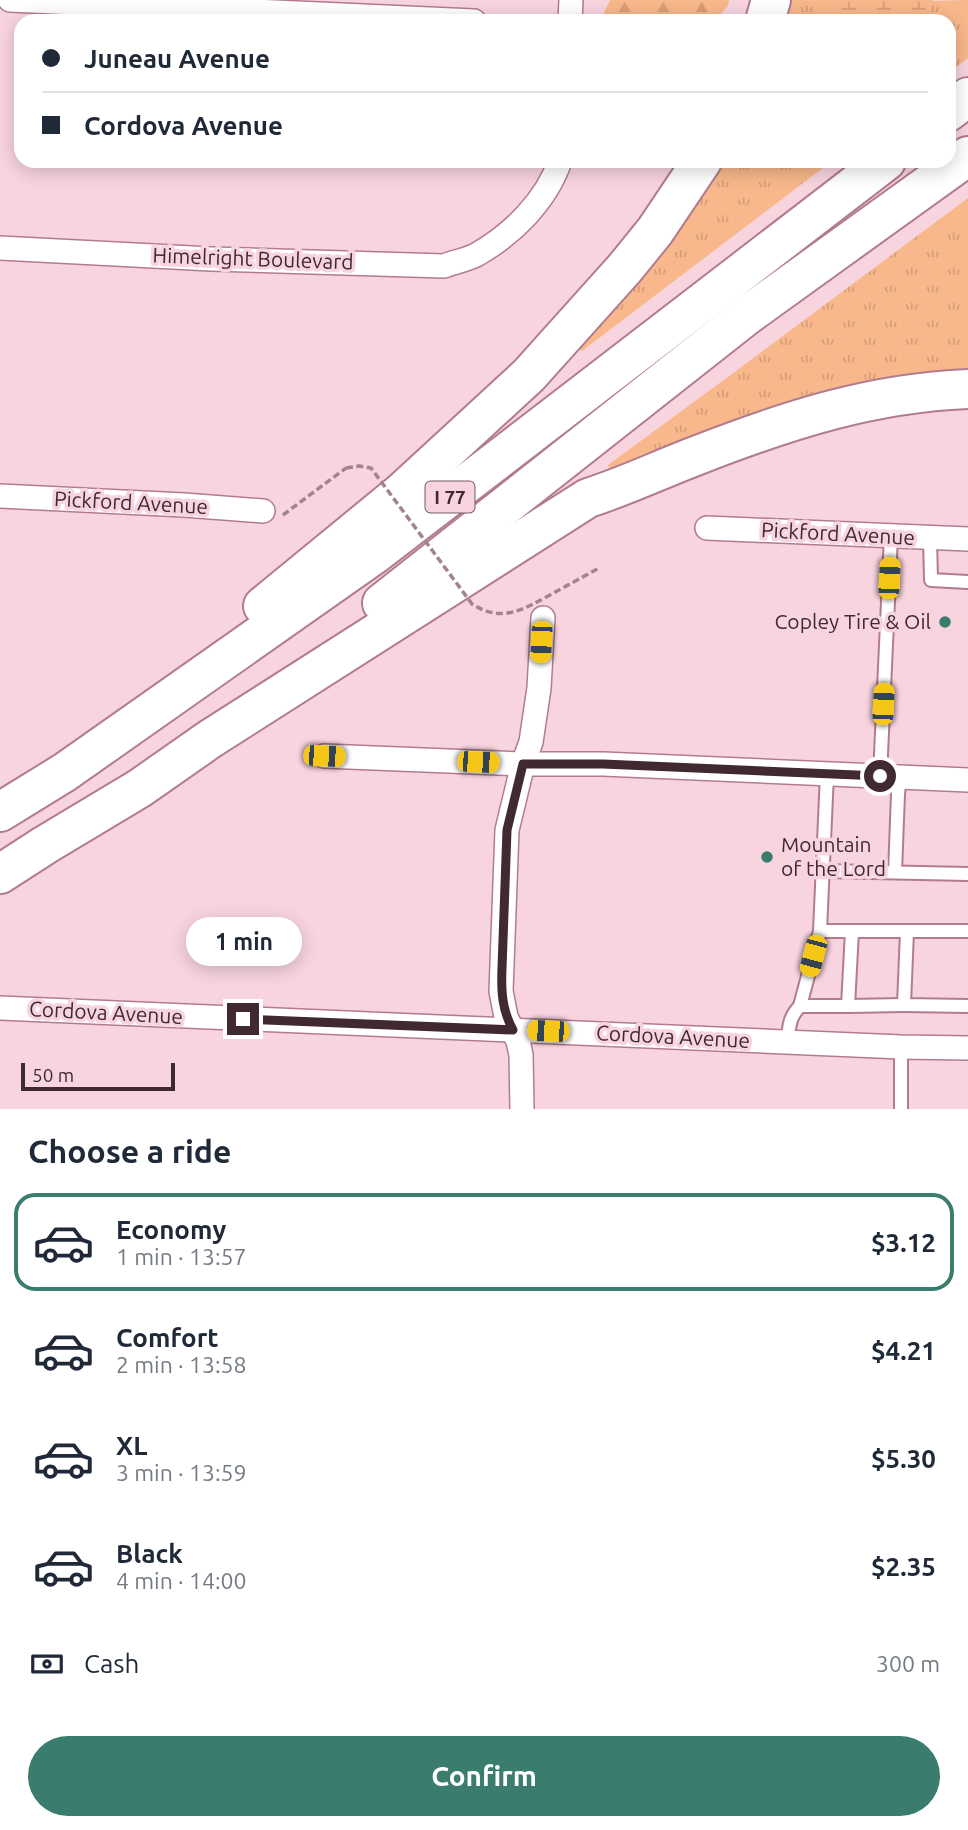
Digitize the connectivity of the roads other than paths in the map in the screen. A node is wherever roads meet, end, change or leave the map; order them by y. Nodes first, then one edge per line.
1 (10, 0) edge
2 (319, 14) edge
3 (558, 168) edge
4 (697, 168) edge
5 (877, 168) edge
6 (951, 168) edge
7 (0, 248) edge
8 (968, 389) edge
9 (0, 496) edge
10 (273, 513) road end
11 (707, 528) dead end
12 (891, 536) junction
13 (930, 538) junction
14 (968, 540) edge
15 (968, 582) edge
16 (543, 618) dead end
17 (210, 739) junction
18 (324, 756) dead end
19 (523, 764) junction
20 (65, 772) junction
21 (827, 774) junction
22 (890, 776) junction
23 (968, 780) edge
24 (0, 812) edge
25 (823, 871) junction
26 (895, 872) junction
27 (0, 874) edge
28 (968, 874) edge
29 (820, 931) junction
30 (852, 931) junction
31 (907, 931) junction
32 (968, 931) edge
33 (904, 1005) junction
34 (800, 1006) junction
35 (848, 1006) junction
36 (968, 1006) edge
37 (0, 1008) edge
38 (513, 1030) junction
39 (787, 1042) junction
40 (901, 1047) junction
41 (968, 1048) edge
42 (522, 1109) edge
43 (901, 1109) edge

1 - 2 street
3 - 7 street, Himelright Boulevard
4 - 20 highway
5 - 20 highway, I 77
6 - 17 highway, I 77
8 - 17 highway
9 - 10 street, Pickford Avenue
11 - 12 street, Pickford Avenue
12 - 13 street, Pickford Avenue
12 - 22 lane
13 - 14 street, Pickford Avenue
13 - 15 lane
16 - 19 street
17 - 27 highway, I 77
18 - 19 street
19 - 21 street
19 - 38 street
20 - 24 highway, I 77
21 - 22 street
21 - 25 lane
22 - 23 street
22 - 26 lane
25 - 26 lane
25 - 29 lane
26 - 28 lane
29 - 30 lane
29 - 34 lane
30 - 31 lane
30 - 35 lane
31 - 32 lane
31 - 33 lane
33 - 35 lane
33 - 36 lane
34 - 35 lane
34 - 39 lane
37 - 38 street, Cordova Avenue
38 - 39 street, Cordova Avenue
38 - 42 street
39 - 40 street, Cordova Avenue
40 - 41 street, Cordova Avenue
40 - 43 lane

